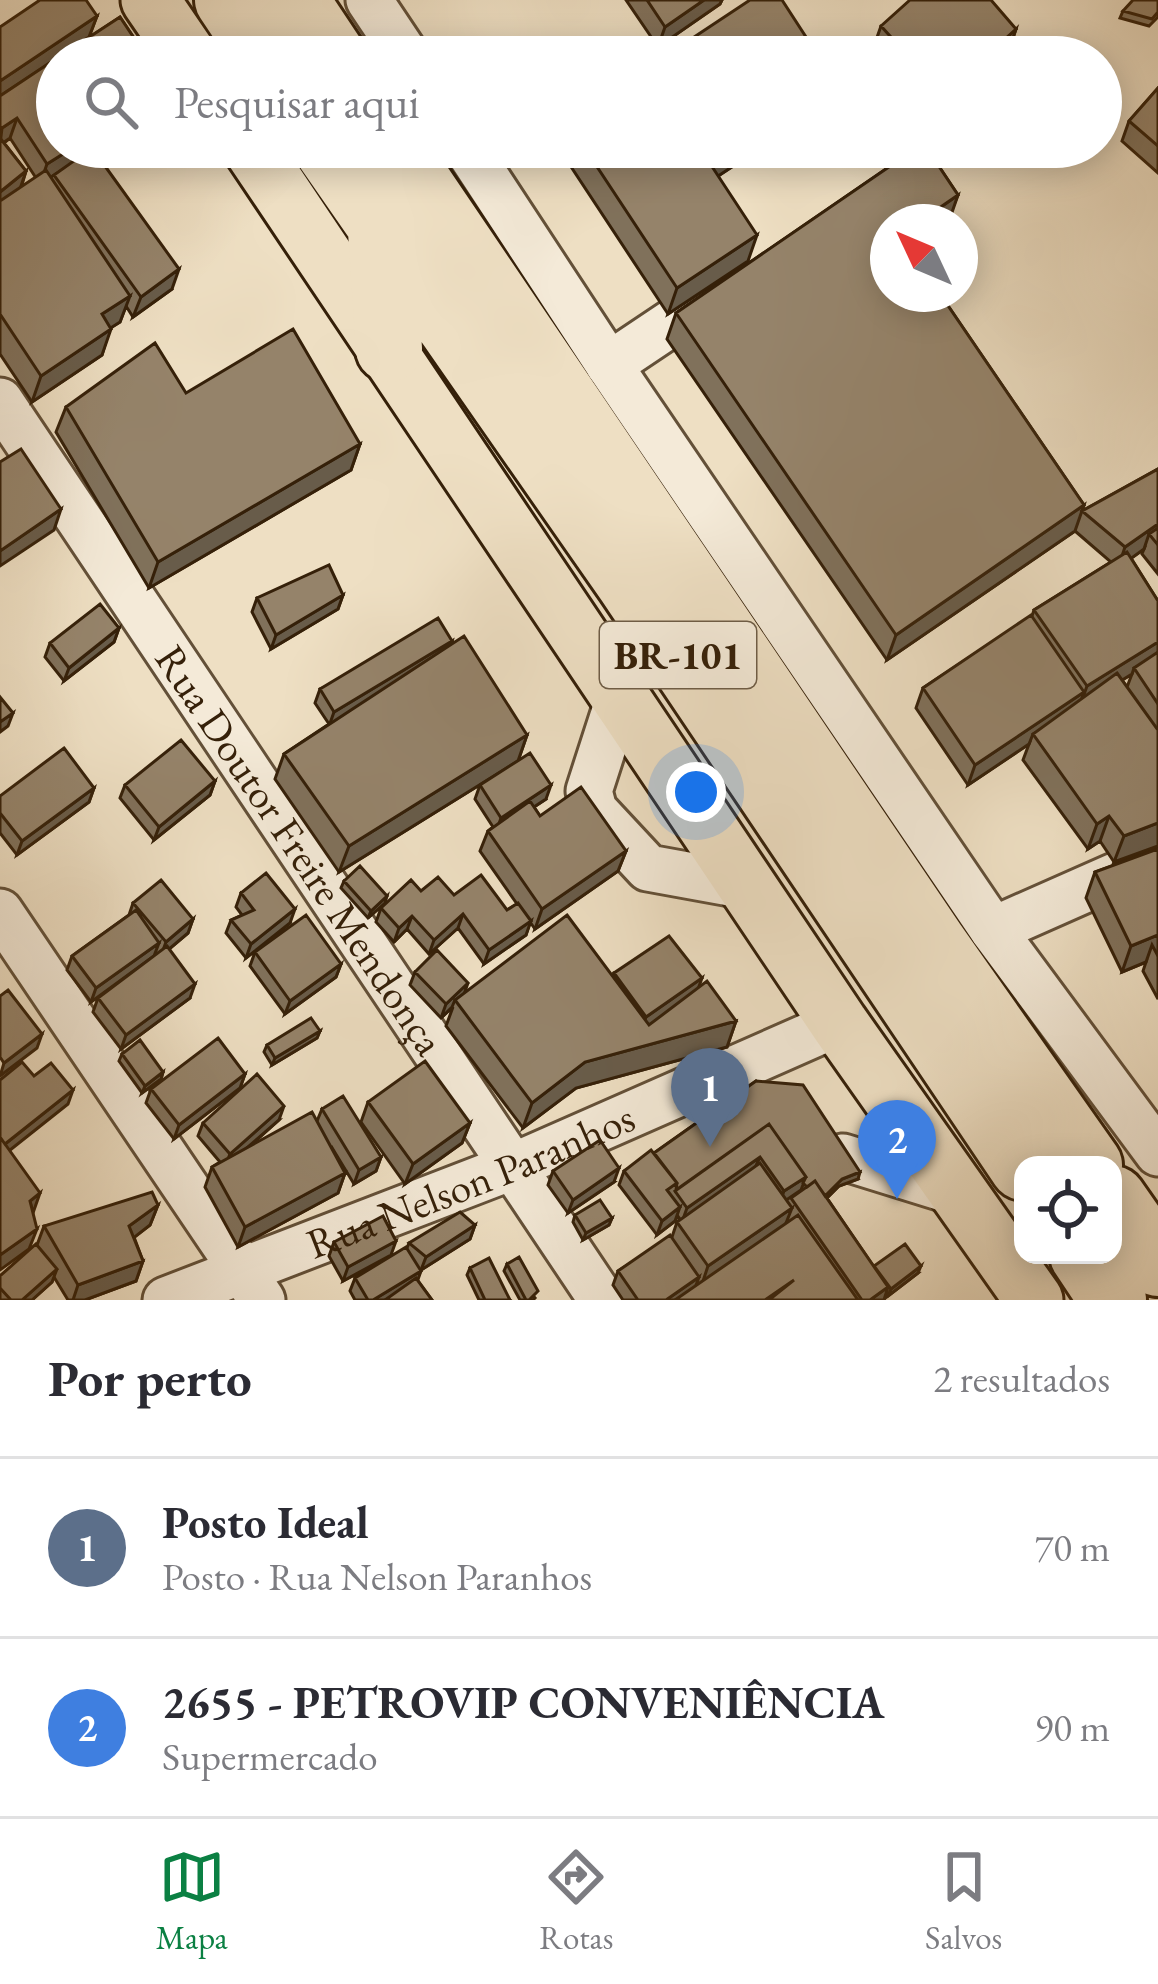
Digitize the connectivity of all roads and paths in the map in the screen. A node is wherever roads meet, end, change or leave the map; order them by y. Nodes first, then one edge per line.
1 (150, 0) edge
2 (228, 0) edge
3 (295, 0) edge
4 (369, 0) edge
5 (175, 36) edge
6 (252, 36) edge
7 (319, 36) edge
8 (393, 36) edge
9 (265, 168) edge
10 (340, 168) edge
11 (408, 168) edge
12 (480, 168) edge
13 (381, 231) junction
14 (757, 266) edge
15 (389, 349) junction
16 (609, 365) junction
17 (0, 401) edge
18 (620, 698) junction
19 (1158, 857) edge
20 (747, 886) junction
21 (0, 912) edge
22 (994, 930) junction
23 (839, 1023) junction
24 (1158, 1153) edge
25 (1016, 1156) edge
26 (1083, 1156) edge
27 (843, 1157) edge
28 (514, 1166) junction
29 (959, 1193) junction
30 (1122, 1212) edge
31 (1158, 1263) edge
32 (1089, 1264) edge
33 (995, 1274) edge
34 (251, 1285) edge
35 (166, 1300) edge
36 (602, 1300) edge
37 (1034, 1300) edge
38 (1113, 1300) edge

1 - 5 main road
2 - 6 highway
3 - 7 highway
4 - 8 street
9 - 15 main road
10 - 13 highway, BR-101
11 - 26 highway, BR-101
12 - 16 street
13 - 15 highway
13 - 25 highway, BR-101
14 - 16 street
15 - 18 main road
16 - 22 street
17 - 28 street, Rua Doutor Freire Mendonça
18 - 20 main road
18 - 20 street
19 - 22 street
20 - 23 main road
21 - 34 street
22 - 24 street
23 - 28 street, Rua Nelson Paranhos
23 - 29 main road
27 - 29 street
28 - 34 street, Rua Nelson Paranhos
28 - 36 street, Rua Doutor Freire Mendonça
29 - 33 main road
30 - 31 highway
32 - 38 highway
33 - 37 main road
34 - 35 street, Rua Nelson Paranhos

